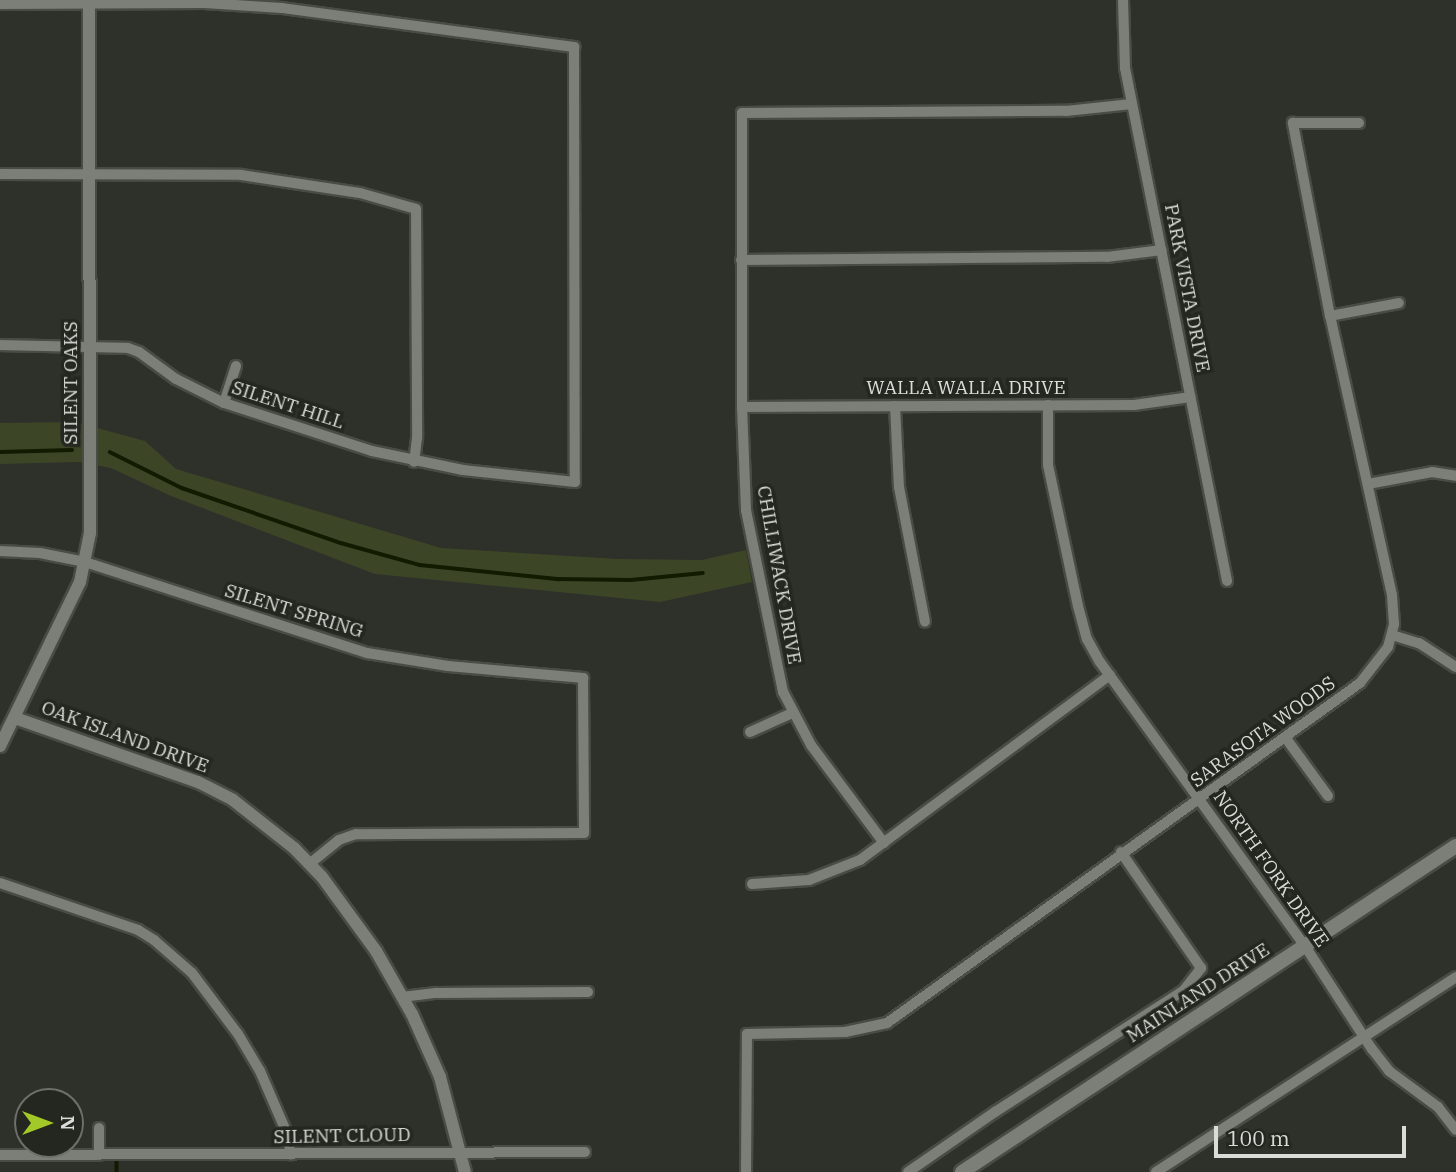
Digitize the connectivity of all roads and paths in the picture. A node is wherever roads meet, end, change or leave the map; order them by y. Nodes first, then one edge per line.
1 (1123, 0) edge
2 (89, 1) edge
3 (0, 4) edge
4 (1132, 104) junction
5 (1359, 123) dead end
6 (0, 174) edge
7 (90, 174) junction
8 (1161, 250) junction
9 (741, 260) junction
10 (1399, 303) dead end
11 (1330, 316) junction
12 (0, 345) edge
13 (90, 345) junction
14 (236, 366) dead end
15 (1190, 397) junction
16 (224, 403) junction
17 (1048, 405) junction
18 (895, 406) junction
19 (742, 407) junction
20 (414, 462) junction
21 (1456, 476) edge
22 (1368, 484) junction
23 (0, 551) edge
24 (85, 562) junction
25 (1227, 581) dead end
26 (925, 622) dead end
27 (1392, 635) junction
28 (1456, 667) edge
29 (1110, 675) junction
30 (792, 713) junction
31 (15, 718) junction
32 (750, 732) dead end
33 (1285, 737) junction
34 (0, 746) edge
35 (1328, 796) dead end
36 (1200, 800) junction
37 (884, 843) junction
38 (1456, 846) edge
39 (1121, 852) junction
40 (309, 864) junction
41 (0, 883) edge
42 (752, 884) dead end
43 (1305, 946) junction
44 (1456, 977) edge
45 (588, 992) dead end
46 (402, 997) junction
47 (1364, 1037) junction
48 (99, 1128) dead end
49 (1456, 1130) edge
50 (461, 1152) junction
51 (585, 1152) dead end
52 (291, 1154) junction
53 (0, 1155) edge
54 (99, 1155) junction
55 (465, 1172) edge
56 (746, 1172) edge
57 (908, 1172) edge
58 (962, 1172) edge
59 (1156, 1172) edge

1 - 4 street, PARK VISTA DRIVE
2 - 3 street
2 - 7 street, SILENT OAKS
2 - 20 street, SILENT HILL
4 - 8 street, PARK VISTA DRIVE
4 - 9 street, CHILLIWACK DRIVE
5 - 11 street, SARASOTA WOODS
6 - 7 street
7 - 13 street, SILENT OAKS
7 - 20 street
8 - 9 street
8 - 15 street, PARK VISTA DRIVE
9 - 19 street, CHILLIWACK DRIVE
10 - 11 street
11 - 22 street, SARASOTA WOODS
12 - 13 street, SILENT HILL
13 - 16 street, SILENT HILL
13 - 24 street, SILENT OAKS
14 - 16 street
15 - 17 street, WALLA WALLA DRIVE
15 - 25 street, PARK VISTA DRIVE
16 - 20 street, SILENT HILL
17 - 18 street, WALLA WALLA DRIVE
17 - 29 street, NORTH FORK DRIVE
18 - 19 street, WALLA WALLA DRIVE
18 - 26 street
19 - 30 street, CHILLIWACK DRIVE
21 - 22 street
22 - 27 street, SARASOTA WOODS
23 - 24 street, SILENT SPRING
24 - 31 street, SILENT OAKS
24 - 40 street, SILENT SPRING
27 - 28 street
27 - 33 street, SARASOTA WOODS
29 - 36 street, NORTH FORK DRIVE
29 - 37 street
30 - 32 street
30 - 37 street, CHILLIWACK DRIVE
31 - 34 street, SILENT OAKS
31 - 40 street, OAK ISLAND DRIVE
33 - 35 street
33 - 36 street, SARASOTA WOODS
36 - 39 street, SARASOTA WOODS
36 - 43 street, NORTH FORK DRIVE
37 - 42 street
38 - 43 main road, MAINLAND DRIVE
39 - 56 street, SARASOTA WOODS
39 - 57 street
40 - 46 street, OAK ISLAND DRIVE
41 - 52 street
43 - 47 street, NORTH FORK DRIVE
43 - 58 main road, MAINLAND DRIVE
44 - 47 street
45 - 46 street
46 - 50 street, OAK ISLAND DRIVE
47 - 49 street, NORTH FORK DRIVE
47 - 59 street
48 - 54 street
50 - 51 street, SILENT CLOUD
50 - 52 street, SILENT CLOUD
50 - 55 street, OAK ISLAND DRIVE
52 - 54 street, SILENT CLOUD
53 - 54 street, SILENT CLOUD

